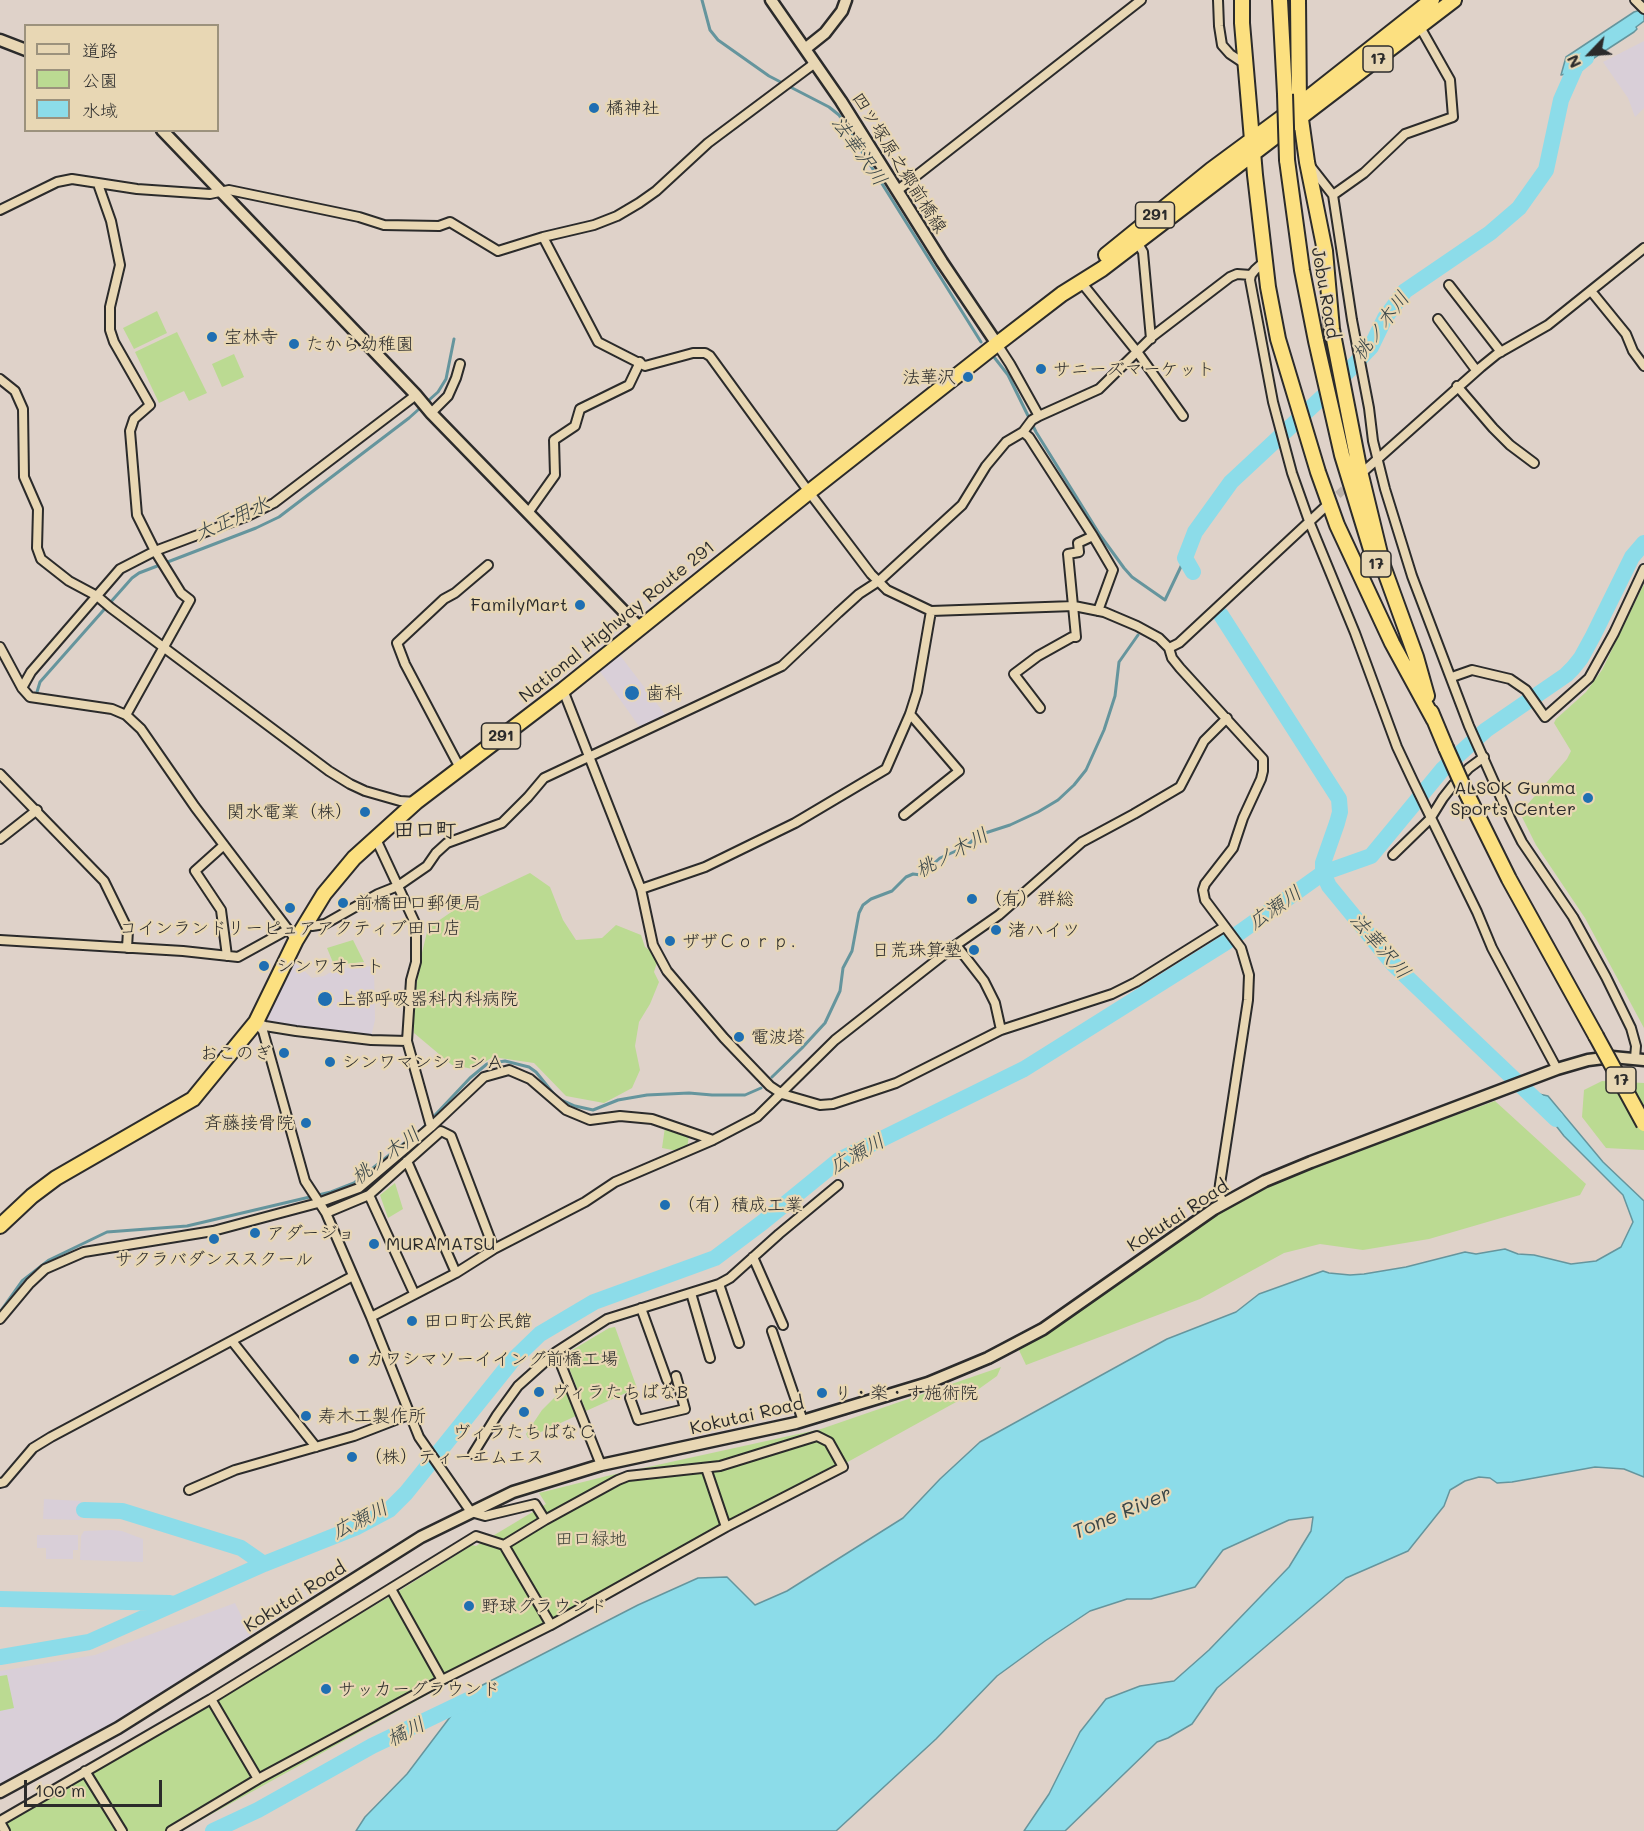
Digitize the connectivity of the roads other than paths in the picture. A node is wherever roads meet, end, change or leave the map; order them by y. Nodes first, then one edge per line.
1 (771, 0) edge
2 (846, 0) edge
3 (1141, 0) edge
4 (1218, 0) edge
5 (1242, 0) edge
6 (1280, 0) edge
7 (1432, 0) edge
8 (1454, 0) edge
9 (1636, 1) edge
10 (1301, 2) edge
11 (1644, 9) edge
12 (1420, 27) junction
13 (0, 40) edge
14 (24, 49) edge
15 (805, 49) junction
16 (815, 63) junction
17 (1245, 64) junction
18 (1300, 111) junction
19 (164, 132) edge
20 (1251, 140) junction
21 (1252, 154) junction
22 (1307, 162) junction
23 (98, 184) junction
24 (898, 190) junction
25 (219, 192) junction
26 (1333, 195) junction
27 (0, 210) edge
28 (543, 237) junction
29 (1137, 242) junction
30 (1644, 248) edge
31 (1265, 261) junction
32 (1251, 275) junction
33 (1081, 282) junction
34 (1449, 285) dead end
35 (1591, 291) junction
36 (1062, 294) junction
37 (1438, 319) dead end
38 (1151, 339) junction
39 (997, 344) junction
40 (1501, 352) junction
41 (1138, 353) junction
42 (640, 362) junction
43 (460, 364) dead end
44 (1644, 366) edge
45 (1476, 370) junction
46 (0, 379) edge
47 (1457, 387) junction
48 (416, 395) junction
49 (431, 413) junction
50 (1039, 416) junction
51 (1183, 416) dead end
52 (1023, 432) junction
53 (1377, 460) junction
54 (1534, 463) dead end
55 (1363, 472) dead end
56 (808, 492) junction
57 (1324, 508) tunnel mouth
58 (528, 513) junction
59 (1309, 520) junction
60 (1093, 536) junction
61 (155, 551) junction
62 (488, 565) dead end
63 (1644, 569) edge
64 (879, 581) junction
65 (99, 598) junction
66 (1074, 606) junction
67 (931, 611) junction
68 (1098, 611) junction
69 (640, 628) junction
70 (0, 647) edge
71 (163, 648) junction
72 (1169, 648) junction
73 (1452, 677) junction
74 (22, 688) junction
75 (563, 690) junction
76 (1040, 708) dead end
77 (910, 714) junction
78 (126, 715) junction
79 (1227, 718) junction
80 (1434, 720) junction
81 (1484, 757) junction
82 (589, 758) junction
83 (460, 768) junction
84 (0, 774) edge
85 (416, 802) junction
86 (37, 810) junction
87 (904, 815) dead end
88 (1429, 816) junction
89 (375, 837) junction
90 (0, 839) edge
91 (224, 845) junction
92 (1393, 855) dead end
93 (398, 886) junction
94 (641, 889) junction
95 (304, 924) junction
96 (1225, 928) junction
97 (291, 935) junction
98 (0, 940) edge
99 (956, 945) junction
100 (127, 948) junction
101 (227, 956) junction
102 (256, 1022) junction
103 (1001, 1030) junction
104 (407, 1041) junction
105 (1639, 1059) edge
106 (1557, 1069) junction
107 (782, 1094) junction
108 (1644, 1124) edge
109 (431, 1127) junction
110 (713, 1140) junction
111 (407, 1161) junction
112 (838, 1185) dead end
113 (369, 1195) junction
114 (318, 1203) junction
115 (1223, 1203) junction
116 (326, 1213) junction
117 (0, 1226) edge
118 (494, 1249) junction
119 (753, 1257) junction
120 (456, 1273) junction
121 (353, 1276) junction
122 (719, 1284) junction
123 (414, 1293) junction
124 (691, 1293) junction
125 (641, 1308) junction
126 (371, 1317) junction
127 (0, 1319) edge
128 (783, 1325) dead end
129 (772, 1331) dead end
130 (232, 1341) junction
131 (739, 1343) dead end
132 (556, 1352) junction
133 (710, 1358) dead end
134 (676, 1376) dead end
135 (667, 1380) dead end
136 (630, 1398) dead end
137 (411, 1414) junction
138 (803, 1421) junction
139 (316, 1448) junction
140 (473, 1454) dead end
141 (602, 1465) junction
142 (706, 1468) junction
143 (0, 1483) edge
144 (189, 1491) dead end
145 (471, 1512) junction
146 (545, 1520) junction
147 (726, 1527) junction
148 (504, 1545) junction
149 (391, 1589) junction
150 (551, 1625) junction
151 (442, 1680) junction
152 (211, 1699) junction
153 (85, 1772) junction
154 (258, 1779) junction
155 (0, 1792) edge
156 (0, 1821) edge
157 (5, 1831) edge
158 (122, 1831) edge
159 (171, 1831) edge

1 - 15 street, 四ツ塚原之郷前橋線
2 - 15 street
3 - 24 street
4 - 17 street
5 - 17 highway
6 - 80 highway, Jobu Road / 17, bridge
7 - 18 highway, 17
8 - 12 highway, 17
9 - 11 street
10 - 18 highway
12 - 18 highway, 17
12 - 26 street
13 - 14 street
15 - 16 street, 四ツ塚原之郷前橋線
16 - 24 street, 四ツ塚原之郷前橋線
16 - 28 street
17 - 20 highway
18 - 20 highway, 17
18 - 21 highway, 17
18 - 22 highway
19 - 25 street
20 - 21 highway
20 - 36 highway, National Highway Route 291 / 291
21 - 29 highway, National Highway Route 291 / 291
21 - 31 highway
22 - 26 street
22 - 80 highway
23 - 25 street
23 - 27 street
23 - 61 street
24 - 39 street, 四ツ塚原之郷前橋線
25 - 28 street
25 - 48 street
26 - 53 street
28 - 42 street
29 - 33 highway, National Highway Route 291 / 291
29 - 38 street
30 - 35 street
31 - 32 street
31 - 80 highway
32 - 38 street
32 - 59 street
33 - 36 highway, National Highway Route 291 / 291
33 - 41 street
34 - 40 street
35 - 40 street
35 - 44 street
36 - 39 highway, National Highway Route 291 / 291
37 - 45 street
38 - 41 street
39 - 50 street
39 - 56 highway, National Highway Route 291 / 291
40 - 45 street
41 - 50 street
41 - 51 street
42 - 56 street
42 - 58 street
43 - 49 street
45 - 47 street
46 - 65 street
47 - 53 street
47 - 54 street
48 - 49 street
48 - 61 street
49 - 58 street
50 - 52 street
52 - 60 street
52 - 64 street
53 - 55 street
53 - 73 street
56 - 64 street
56 - 69 highway, National Highway Route 291 / 291
57 - 59 street
58 - 69 street
59 - 72 street
59 - 88 street
60 - 66 street
60 - 68 street
61 - 65 street
61 - 71 street
62 - 83 street
63 - 73 street
64 - 67 street
64 - 82 street
65 - 71 street
65 - 74 street
66 - 67 street
66 - 68 street
66 - 76 street
67 - 77 street
68 - 72 street
69 - 75 highway, National Highway Route 291 / 291
70 - 74 street
71 - 78 street
71 - 85 street
72 - 79 street
73 - 81 street
74 - 78 street
75 - 82 street
75 - 83 highway, National Highway Route 291 / 291
77 - 87 street
77 - 94 street
78 - 91 street
79 - 96 street
79 - 99 street
80 - 108 highway, 17, bridge
81 - 88 street
81 - 105 street
82 - 93 street
82 - 94 street
83 - 85 highway, National Highway Route 291 / 291
84 - 86 street
85 - 89 highway, National Highway Route 291 / 291
86 - 90 street
86 - 100 street
88 - 92 street
88 - 106 street
89 - 93 street
89 - 95 highway, National Highway Route 291 / 291
91 - 97 street
91 - 101 street
93 - 95 street
93 - 104 street
94 - 107 street
95 - 97 highway, National Highway Route 291 / 291
96 - 103 street
96 - 115 street
97 - 101 street
97 - 102 highway, National Highway Route 291 / 291
98 - 100 street
99 - 103 street
99 - 107 street
100 - 101 street
102 - 104 street
102 - 114 street
102 - 117 highway, National Highway Route 291 / 291
103 - 107 street
104 - 109 street
105 - 106 street
106 - 115 street, Kokutai Road
107 - 110 street
109 - 110 street
109 - 114 street
110 - 118 street
111 - 113 street
111 - 118 street
111 - 120 street
112 - 119 street
113 - 116 street
113 - 123 street
114 - 116 street
114 - 127 street
115 - 138 street, Kokutai Road
116 - 121 street
118 - 120 street
119 - 122 street
119 - 128 street
120 - 123 street
121 - 126 street
121 - 130 street
122 - 124 street
122 - 131 street
123 - 126 street
124 - 125 street
124 - 133 street
125 - 132 street
125 - 135 street
126 - 137 street
129 - 138 street
130 - 139 street
130 - 143 street
132 - 140 street
132 - 141 street
134 - 136 street
137 - 139 street
137 - 145 street
138 - 141 street, Kokutai Road
139 - 144 street
141 - 145 street, Kokutai Road
142 - 146 street
142 - 147 street
142 - 147 street
145 - 146 street
145 - 155 street, Kokutai Road
146 - 148 street
147 - 150 street
148 - 149 street
148 - 150 street
149 - 151 street
149 - 152 street
150 - 151 street
151 - 154 street
152 - 153 street
152 - 154 street
153 - 156 street
153 - 158 street
154 - 159 street
156 - 157 street

